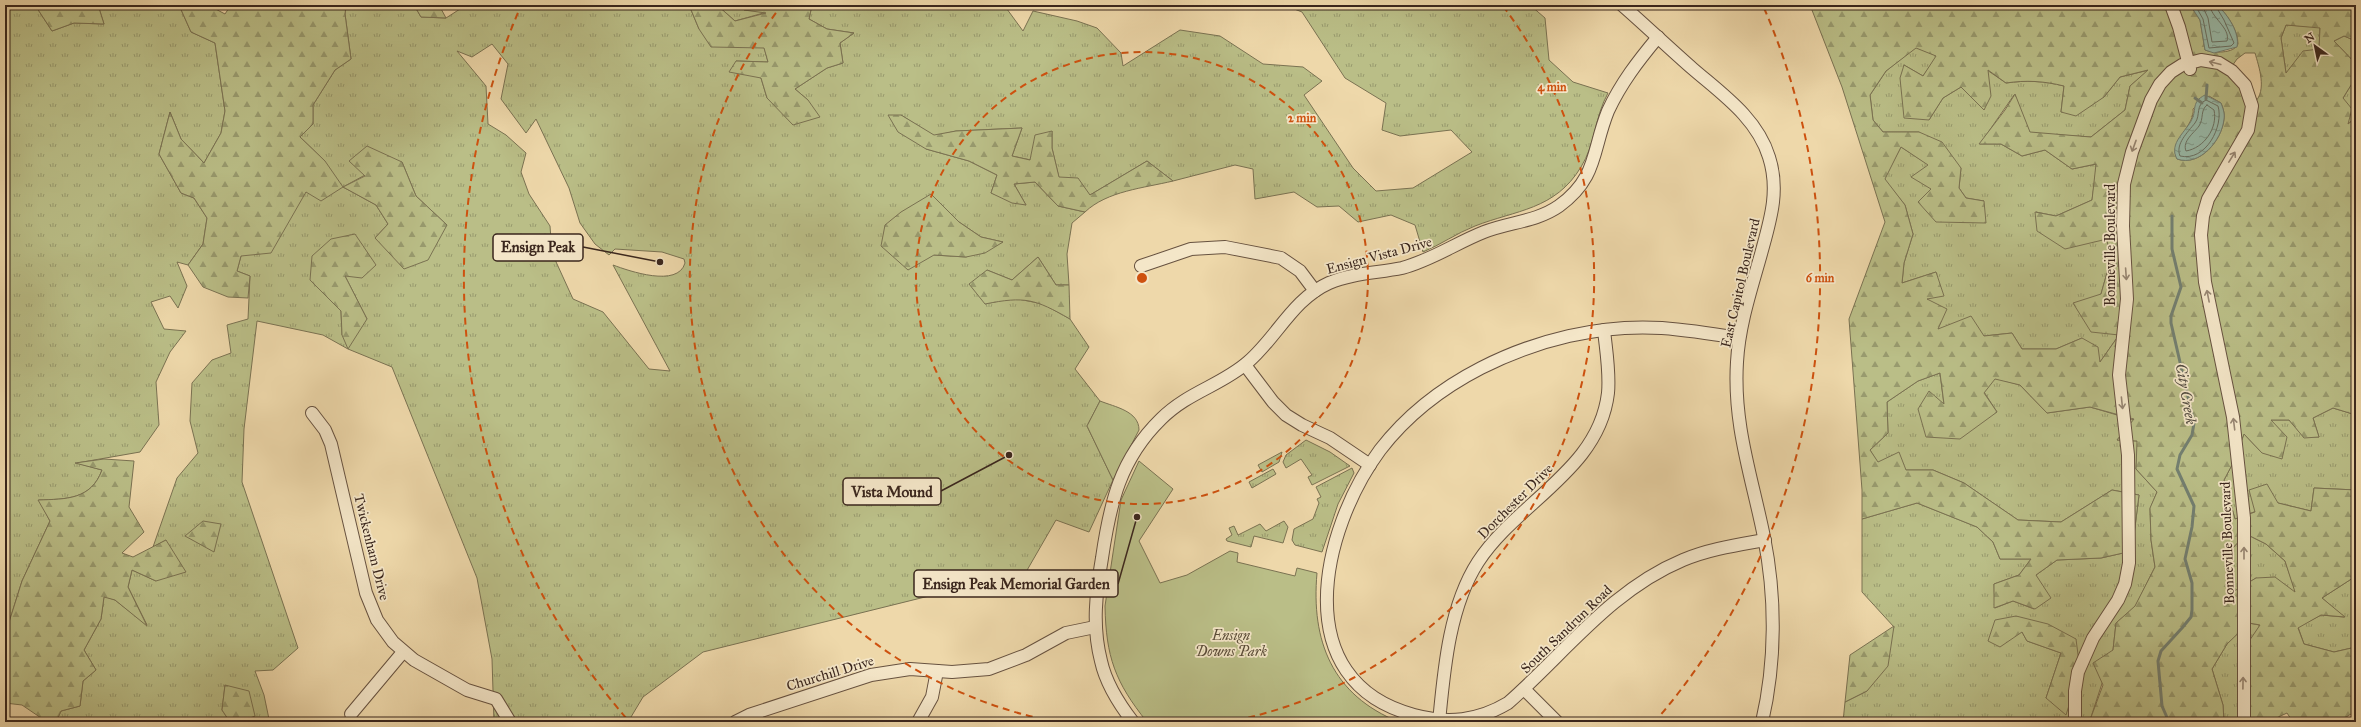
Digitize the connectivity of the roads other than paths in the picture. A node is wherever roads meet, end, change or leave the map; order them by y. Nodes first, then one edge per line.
1 (1622, 5) edge
2 (2171, 5) edge
3 (1658, 37) junction
4 (2189, 66) junction
5 (1140, 266) dead end
6 (1315, 290) junction
7 (1604, 330) junction
8 (1739, 338) junction
9 (1245, 365) junction
10 (312, 413) dead end
11 (1370, 465) junction
12 (1765, 540) junction
13 (1095, 627) junction
14 (403, 652) junction
15 (937, 670) junction
16 (1524, 689) junction
17 (351, 714) dead end
18 (1439, 721) edge
19 (510, 722) edge
20 (735, 722) edge
21 (918, 722) edge
22 (1134, 722) edge
23 (1557, 722) edge
24 (1762, 722) edge
25 (2075, 722) edge
26 (2244, 722) edge

1 - 3 street, East Capitol Boulevard
2 - 4 street
3 - 6 street, Ensign Vista Drive
3 - 8 street, East Capitol Boulevard
4 -> 25 street, Bonneville Boulevard
26 -> 4 street, Bonneville Boulevard
5 - 6 street
6 - 9 street, Ensign Vista Drive
7 - 8 street, South Sandrun Road
7 - 11 street, South Sandrun Road
7 - 18 street, Dorchester Drive
8 - 12 street, East Capitol Boulevard
9 - 11 street
9 - 13 street, Ensign Vista Drive
10 - 14 street, Twickenham Drive
11 - 18 street, South Sandrun Road
12 - 16 street, South Sandrun Road
12 - 24 street, East Capitol Boulevard
13 - 15 street, Churchill Drive
13 - 22 street, Ensign Vista Drive
14 - 17 street
14 - 19 street, Twickenham Drive
15 - 20 street, Churchill Drive
15 - 21 street
16 - 18 street, South Sandrun Road
16 - 23 street

